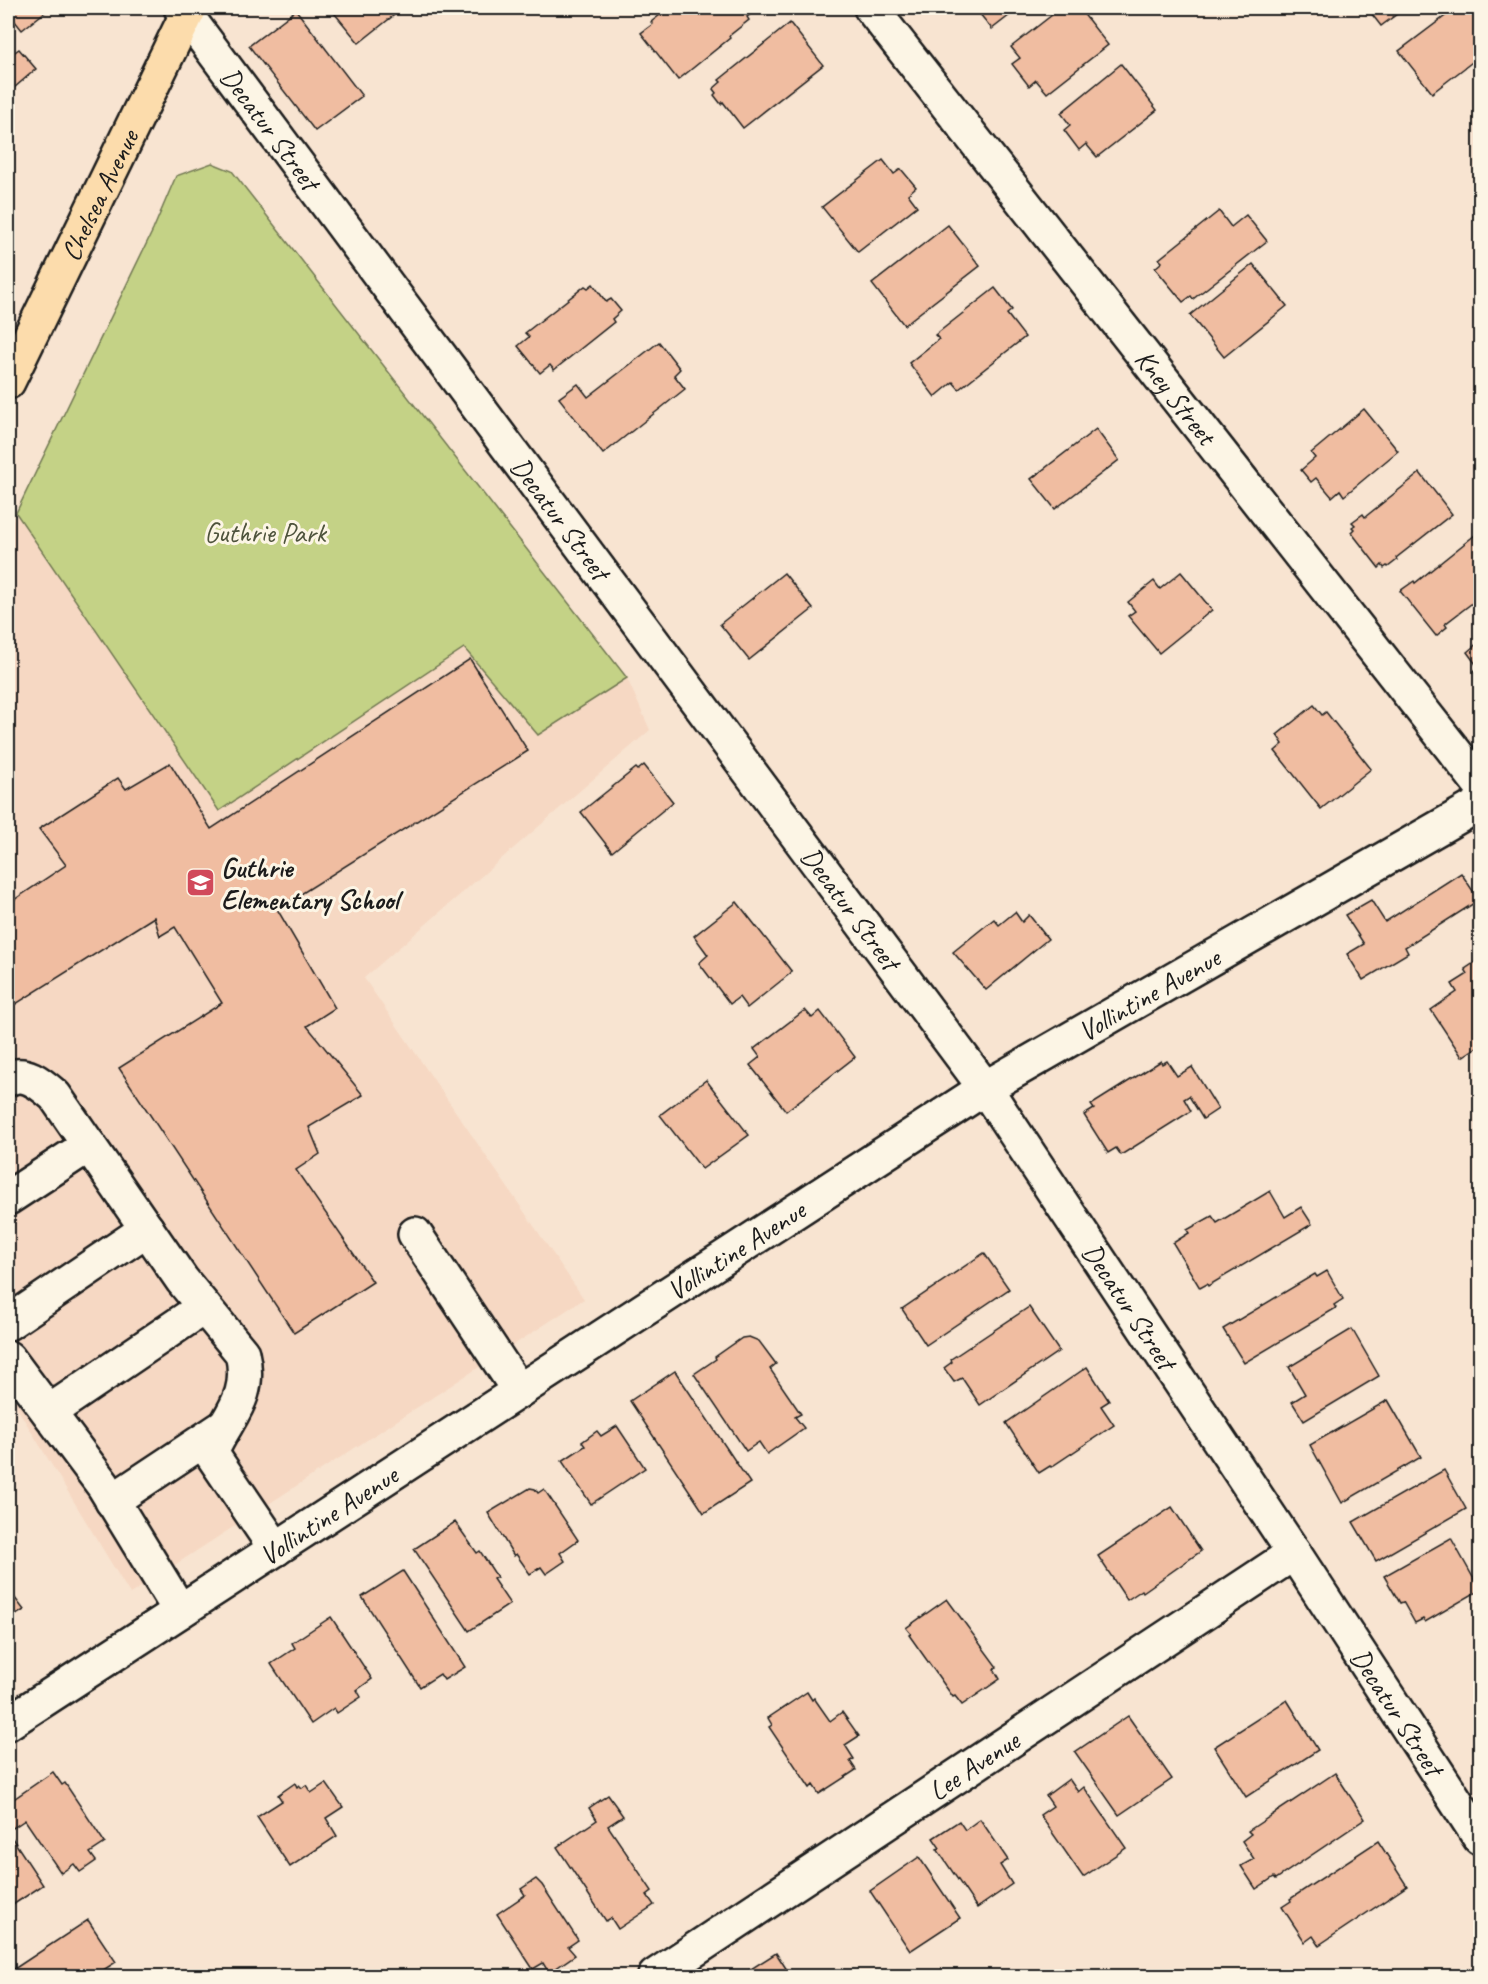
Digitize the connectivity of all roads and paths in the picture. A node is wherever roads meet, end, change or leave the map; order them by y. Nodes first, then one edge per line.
1 (871, 8) edge
2 (186, 10) edge
3 (8, 382) edge
4 (1480, 784) edge
5 (1480, 804) edge
6 (8, 1079) edge
7 (984, 1088) junction
8 (89, 1145) junction
9 (8, 1198) edge
10 (147, 1229) junction
11 (414, 1234) dead end
12 (204, 1307) junction
13 (8, 1323) edge
14 (8, 1358) edge
15 (519, 1390) junction
16 (49, 1412) junction
17 (225, 1426) junction
18 (112, 1501) junction
19 (276, 1549) junction
20 (1294, 1553) junction
21 (180, 1611) junction
22 (8, 1723) edge
23 (1480, 1838) edge
24 (655, 1977) edge

1 - 4 street, Kney Street
2 - 3 main road, Chelsea Avenue
2 - 7 street, Decatur Street
5 - 7 street, Vollintine Avenue
6 - 8 street
7 - 15 street, Vollintine Avenue
7 - 20 street, Decatur Street
8 - 9 street
8 - 10 street
10 - 12 street
10 - 13 street
11 - 15 street
12 - 16 street
12 - 17 street
14 - 16 street
15 - 19 street, Vollintine Avenue
16 - 18 street
17 - 18 street
17 - 19 street
18 - 21 street
19 - 21 street, Vollintine Avenue
20 - 23 street, Decatur Street
20 - 24 street, Lee Avenue
21 - 22 street, Vollintine Avenue

